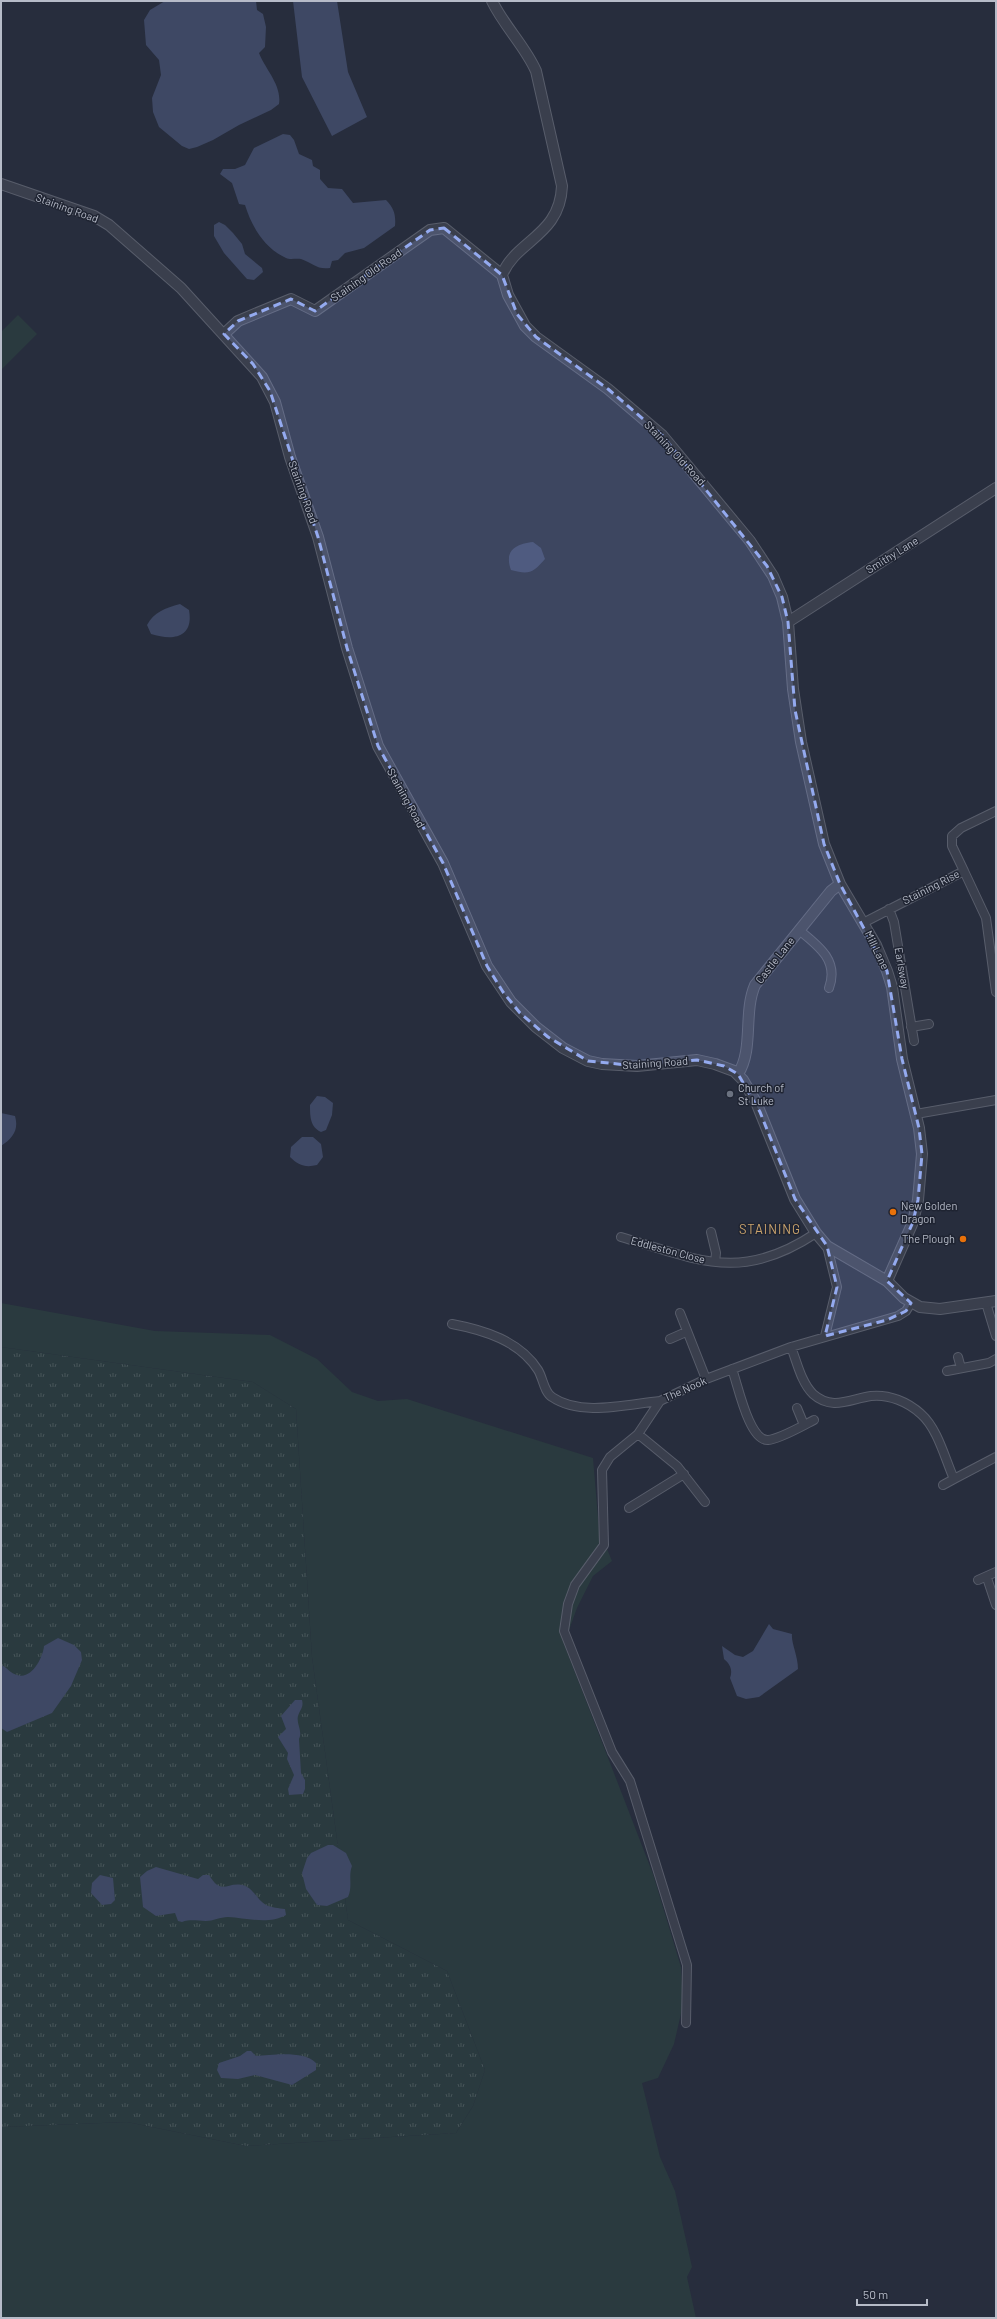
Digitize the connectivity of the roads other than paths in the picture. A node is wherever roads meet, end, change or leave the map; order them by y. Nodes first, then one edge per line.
1 (492, 1) edge
2 (1, 184) edge
3 (502, 275) junction
4 (224, 334) junction
5 (996, 488) edge
6 (788, 622) junction
7 (996, 811) edge
8 (964, 871) junction
9 (840, 884) junction
10 (889, 910) junction
11 (863, 923) junction
12 (799, 930) junction
13 (829, 988) dead end
14 (996, 992) edge
15 (929, 1024) dead end
16 (911, 1027) junction
17 (914, 1041) dead end
18 (738, 1074) junction
19 (996, 1100) edge
20 (916, 1114) junction
21 (711, 1232) dead end
22 (816, 1233) junction
23 (621, 1237) dead end
24 (827, 1246) junction
25 (715, 1262) junction
26 (887, 1282) junction
27 (991, 1302) edge
28 (911, 1303) junction
29 (680, 1313) dead end
30 (452, 1324) dead end
31 (686, 1332) junction
32 (825, 1336) junction
33 (996, 1336) edge
34 (670, 1338) dead end
35 (791, 1347) junction
36 (958, 1357) dead end
37 (996, 1359) edge
38 (961, 1368) junction
39 (732, 1369) junction
40 (947, 1371) dead end
41 (706, 1379) junction
42 (660, 1401) junction
43 (797, 1408) dead end
44 (814, 1420) dead end
45 (804, 1425) junction
46 (638, 1434) junction
47 (996, 1457) edge
48 (684, 1474) junction
49 (954, 1479) junction
50 (943, 1484) dead end
51 (705, 1502) dead end
52 (629, 1508) dead end
53 (996, 1572) edge
54 (987, 1578) junction
55 (978, 1580) dead end
56 (996, 1605) edge
57 (686, 2023) dead end

1 - 3 street
2 - 4 street, Staining Road
3 - 4 street, Staining Old Road
3 - 6 street, Staining Old Road
4 - 18 street, Staining Road
5 - 6 street, Smithy Lane
6 - 9 street, Mill Lane
7 - 8 street, Staining Rise
8 - 10 street, Staining Rise
8 - 14 street
9 - 11 street, Mill Lane
9 - 12 street, Castle Lane
10 - 11 street, Staining Rise
10 - 16 street, Earlsway
11 - 20 street, Mill Lane
12 - 13 street
12 - 18 street, Castle Lane
15 - 16 street
16 - 17 street, Earlsway
18 - 22 street
19 - 20 street
20 - 26 street, Mill Lane
21 - 25 street, Eddleston Close
22 - 24 street
22 - 25 street, Eddleston Close
23 - 25 street, Eddleston Close
24 - 26 street
24 - 32 street
26 - 28 street
27 - 28 street
27 - 33 street
28 - 32 street, The Nook
29 - 31 street
30 - 42 street
31 - 34 street
31 - 41 street
32 - 35 street, The Nook
35 - 39 street, The Nook
35 - 49 street
36 - 38 street
37 - 38 street
38 - 40 street
39 - 41 street, The Nook
39 - 45 street
41 - 42 street, The Nook
42 - 46 street, The Nook
43 - 45 street
44 - 45 street
46 - 48 street
46 - 57 street, The Nook
47 - 49 street
48 - 51 street
48 - 52 street
49 - 50 street
53 - 54 street
54 - 55 street
54 - 56 street

